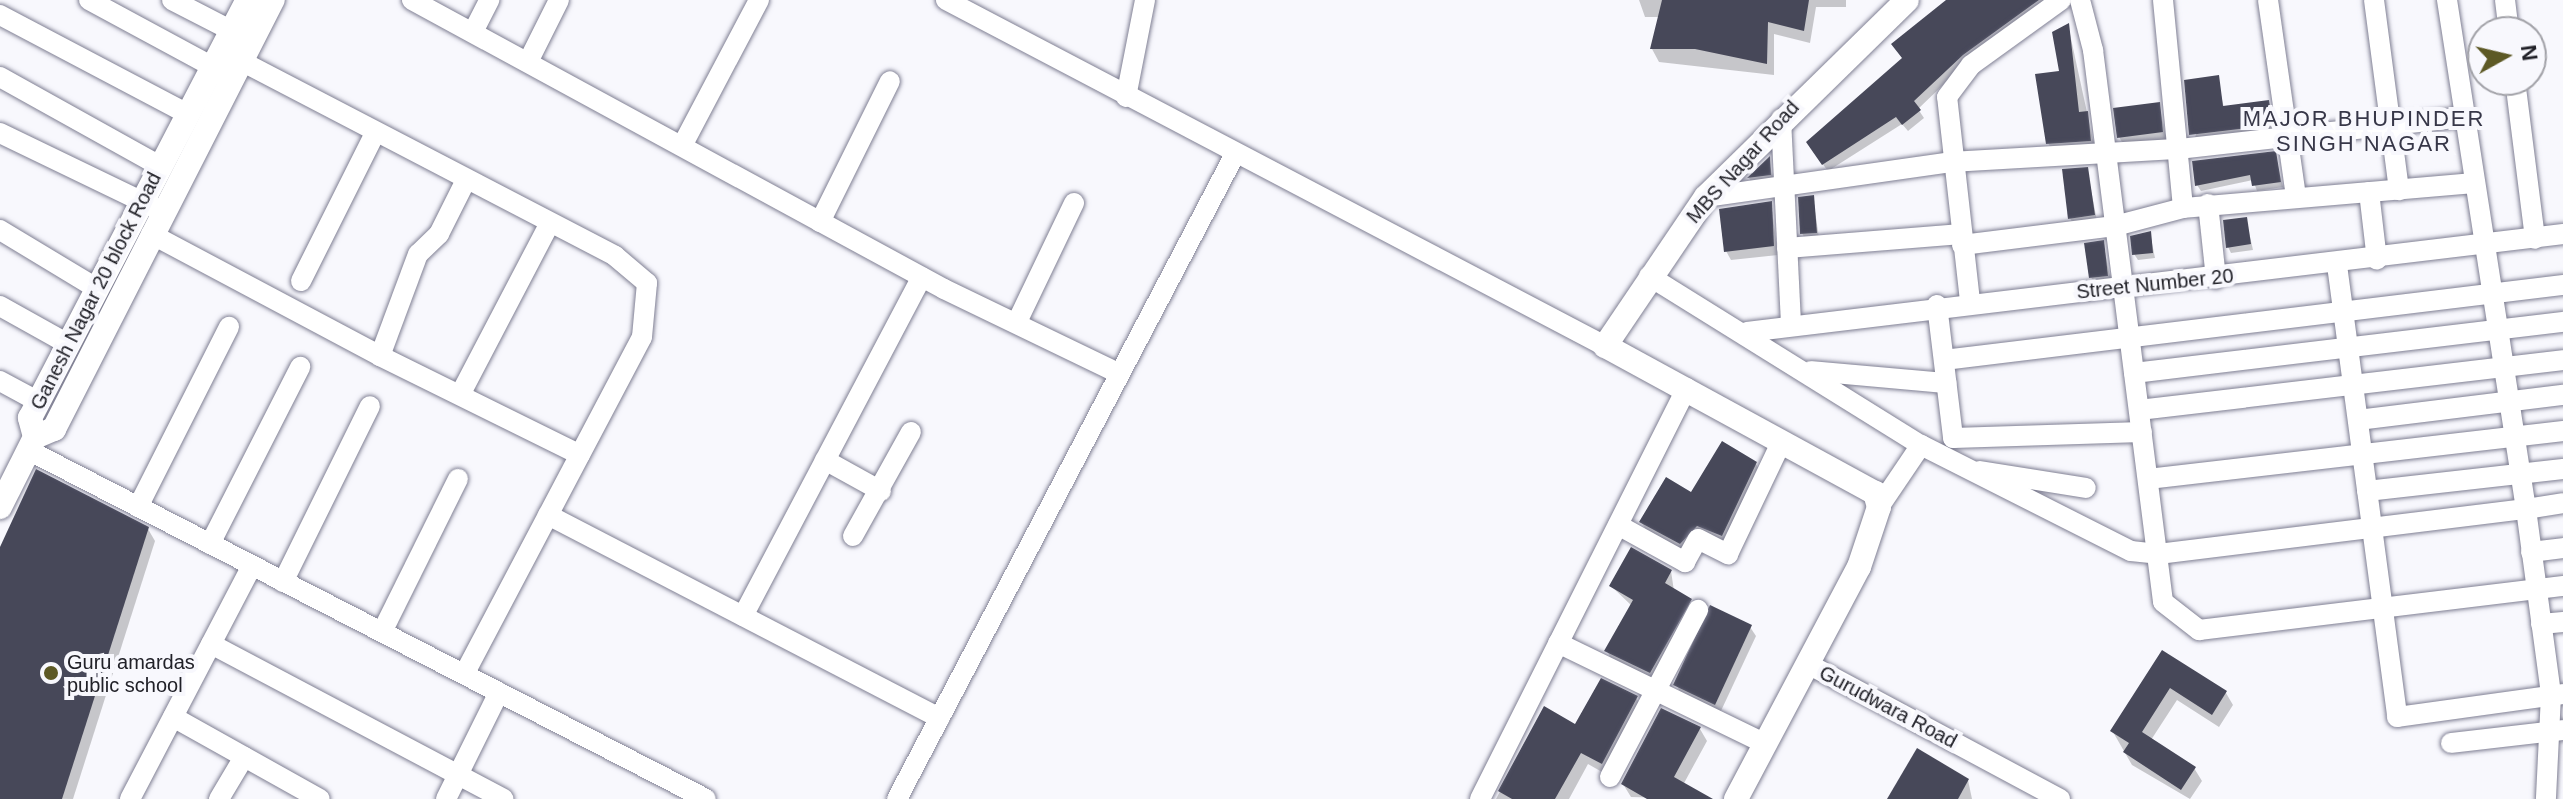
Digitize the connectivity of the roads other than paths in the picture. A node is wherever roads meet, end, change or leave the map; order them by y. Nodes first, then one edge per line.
1 (89, 0) edge
2 (172, 0) edge
3 (248, 0) edge
4 (273, 0) edge
5 (412, 0) edge
6 (489, 0) edge
7 (559, 0) edge
8 (759, 0) edge
9 (946, 0) edge
10 (1145, 0) edge
11 (1907, 0) edge
12 (2061, 0) edge
13 (2080, 0) edge
14 (2163, 0) edge
15 (2268, 0) edge
16 (2374, 0) edge
17 (2447, 0) edge
18 (0, 15) edge
19 (232, 31) junction
20 (473, 32) junction
21 (241, 61) junction
22 (528, 62) junction
23 (213, 67) junction
24 (0, 77) edge
25 (890, 81) dead end
26 (2517, 96) edge
27 (1126, 97) junction
28 (188, 114) junction
29 (2464, 117) junction
30 (1781, 119) junction
31 (2390, 123) junction
32 (0, 133) edge
33 (374, 135) junction
34 (2287, 138) junction
35 (682, 146) junction
36 (2179, 149) junction
37 (2106, 150) junction
38 (1235, 154) junction
39 (1952, 162) junction
40 (160, 166) junction
41 (465, 182) junction
42 (2473, 183) junction
43 (1782, 186) junction
44 (2399, 190) junction
45 (2369, 192) junction
46 (1706, 197) junction
47 (2296, 197) junction
48 (1074, 203) dead end
49 (2208, 204) junction
50 (152, 206) junction
51 (2183, 208) junction
52 (820, 222) junction
53 (549, 225) junction
54 (2115, 226) junction
55 (0, 230) edge
56 (151, 234) junction
57 (2563, 234) edge
58 (2535, 239) junction
59 (1962, 240) junction
60 (2482, 247) junction
61 (1787, 248) junction
62 (2377, 260) junction
63 (2337, 265) junction
64 (1649, 276) junction
65 (922, 277) junction
66 (2216, 279) junction
67 (301, 281) dead end
68 (2563, 285) edge
69 (96, 288) junction
70 (2123, 290) junction
71 (2490, 295) junction
72 (1970, 301) junction
73 (1937, 305) junction
74 (0, 306) edge
75 (2344, 313) junction
76 (1017, 322) junction
77 (2563, 322) edge
78 (1791, 326) junction
79 (229, 327) dead end
80 (1747, 332) junction
81 (2497, 332) junction
82 (2130, 341) junction
83 (68, 344) junction
84 (1605, 346) junction
85 (2348, 349) junction
86 (380, 356) junction
87 (1944, 360) junction
88 (2563, 360) edge
89 (300, 367) dead end
90 (2503, 368) junction
91 (1807, 371) junction
92 (2134, 373) junction
93 (1120, 374) junction
94 (0, 381) edge
95 (1946, 383) junction
96 (2354, 386) junction
97 (1687, 388) junction
98 (461, 393) junction
99 (2563, 395) edge
100 (2508, 401) junction
101 (39, 402) junction
102 (869, 403) dead end
103 (370, 406) dead end
104 (2139, 410) junction
105 (2358, 420) junction
106 (2563, 431) edge
107 (911, 432) dead end
108 (2142, 432) junction
109 (2514, 436) junction
110 (1782, 441) junction
111 (1921, 445) junction
112 (580, 455) junction
113 (21, 456) edge
114 (2363, 458) junction
115 (831, 463) junction
116 (1964, 468) junction
117 (2563, 469) edge
118 (2520, 475) junction
119 (458, 479) dead end
120 (2148, 479) junction
121 (2086, 488) dead end
122 (879, 489) junction
123 (2367, 491) junction
124 (2563, 503) edge
125 (0, 507) edge
126 (138, 507) junction
127 (1879, 507) junction
128 (2526, 509) junction
129 (548, 515) junction
130 (803, 523) dead end
131 (1618, 525) junction
132 (2372, 528) junction
133 (853, 536) dead end
134 (210, 544) junction
135 (2563, 548) edge
136 (2531, 552) junction
137 (2158, 554) junction
138 (252, 566) junction
139 (283, 582) junction
140 (2563, 586) edge
141 (2536, 589) junction
142 (2383, 608) junction
143 (1698, 610) dead end
144 (743, 616) junction
145 (2563, 622) edge
146 (2541, 624) junction
147 (382, 632) junction
148 (1558, 643) junction
149 (211, 644) junction
150 (1808, 664) junction
151 (2554, 664) edge
152 (464, 674) junction
153 (1656, 690) junction
154 (499, 692) junction
155 (2557, 694) edge
156 (173, 717) junction
157 (940, 718) junction
158 (2557, 730) edge
159 (2451, 743) dead end
160 (1766, 744) junction
161 (244, 757) junction
162 (2557, 770) edge
163 (460, 776) junction
164 (1610, 777) dead end
165 (130, 799) edge
166 (219, 799) edge
167 (320, 799) edge
168 (446, 799) edge
169 (504, 799) edge
170 (706, 799) edge
171 (897, 799) edge
172 (1480, 799) edge
173 (1736, 799) edge
174 (2060, 799) edge
175 (2546, 799) edge

1 - 23 street
2 - 19 street
3 - 19 street, Ganesh Nagar 20 block Road
4 - 21 street, Ganesh Nagar 20 block Road
5 - 20 street
6 - 20 street
7 - 22 street
8 - 35 street
9 - 27 street
10 - 27 street
11 - 30 street, MBS Nagar Road
12 - 39 street
13 - 37 street
14 - 36 street
15 - 34 street
16 - 31 street
17 - 29 street
18 - 28 street
19 - 23 street, Ganesh Nagar 20 block Road
20 - 22 street
21 - 33 street
21 - 50 street, Ganesh Nagar 20 block Road
22 - 35 street
23 - 28 street, Ganesh Nagar 20 block Road
24 - 40 street
25 - 52 street
26 - 58 street
27 - 38 street
28 - 40 street, Ganesh Nagar 20 block Road
29 - 31 street
29 - 42 street
30 - 43 street
30 - 46 street, MBS Nagar Road
31 - 34 street
31 - 44 street
32 - 50 street
33 - 41 street
33 - 67 street
34 - 36 street
34 - 47 street
35 - 52 street
36 - 37 street
36 - 51 street
37 - 39 street
37 - 54 street
38 - 84 street
38 - 93 street
39 - 43 street
39 - 59 street
40 - 50 street, Ganesh Nagar 20 block Road
41 - 53 street
41 - 86 street
42 - 44 street
42 - 60 street
43 - 46 street
43 - 61 street
44 - 45 street
45 - 47 street
45 - 62 street
46 - 64 street, MBS Nagar Road
47 - 49 street
48 - 76 street
49 - 51 street
49 - 66 street
50 - 56 street, Ganesh Nagar 20 block Road
50 - 69 street, Ganesh Nagar 20 block Road
51 - 54 street
52 - 65 street
53 - 98 street
53 - 112 street
54 - 59 street
54 - 70 street
55 - 69 street
56 - 86 street
56 - 113 street, Ganesh Nagar 20 block Road
57 - 58 street, Street Number 20
58 - 60 street, Street Number 20
59 - 61 street
59 - 72 street
60 - 62 street, Street Number 20
60 - 71 street
61 - 78 street
62 - 63 street, Street Number 20
63 - 66 street, Street Number 20
63 - 75 street
64 - 80 street
64 - 84 street, MBS Nagar Road
65 - 76 street
65 - 115 street
66 - 70 street, Street Number 20
68 - 71 street
69 - 83 street, Ganesh Nagar 20 block Road
70 - 72 street, Street Number 20
70 - 82 street
71 - 75 street
71 - 81 street
72 - 73 street, Street Number 20
73 - 78 street, Street Number 20
73 - 87 street
74 - 83 street
75 - 82 street
75 - 85 street
76 - 93 street
77 - 81 street
78 - 80 street, Street Number 20
79 - 126 street
80 - 91 street
81 - 85 street
81 - 90 street
82 - 87 street
82 - 92 street
83 - 101 street, Ganesh Nagar 20 block Road
84 - 97 street
85 - 92 street
85 - 96 street
86 - 98 street
87 - 95 street
88 - 90 street
89 - 134 street
90 - 96 street
90 - 100 street
91 - 95 street
91 - 111 street
92 - 104 street
93 - 157 street
94 - 101 street
95 - 108 street
96 - 104 street
96 - 105 street
97 - 110 street
97 - 131 street
98 - 112 street
99 - 100 street
100 - 105 street
100 - 109 street
101 - 113 street, Ganesh Nagar 20 block Road
102 - 115 street
103 - 139 street
104 - 108 street
105 - 114 street
106 - 109 street
107 - 122 street
108 - 120 street
109 - 114 street
109 - 118 street
110 - 127 street
110 - 131 street
111 - 116 street
111 - 127 street
112 - 129 street
113 - 125 street
113 - 126 street
114 - 120 street
114 - 123 street
115 - 122 street
115 - 130 street
115 - 144 street
116 - 121 street
116 - 137 street
117 - 118 street
118 - 123 street
118 - 128 street
119 - 147 street
120 - 137 street
122 - 133 street
123 - 132 street
124 - 128 street
126 - 134 street
127 - 150 street
128 - 132 street
128 - 136 street
129 - 144 street
129 - 152 street
131 - 148 street
132 - 137 street
132 - 142 street
134 - 138 street
135 - 136 street
136 - 141 street
137 - 142 street
138 - 139 street
138 - 149 street
139 - 147 street
140 - 141 street
141 - 142 street
141 - 146 street
142 - 155 street
143 - 153 street
144 - 157 street
145 - 146 street
146 - 151 street
147 - 152 street
148 - 153 street
148 - 172 street
149 - 156 street
149 - 163 street
150 - 160 street, Gurudwara Road
150 - 174 street, Gurudwara Road
151 - 155 street
152 - 154 street
153 - 160 street
153 - 164 street
154 - 163 street
154 - 170 street
155 - 158 street
156 - 161 street
156 - 165 street
157 - 171 street
158 - 159 street
158 - 162 street
160 - 173 street, Gurudwara Road
161 - 166 street
161 - 167 street
162 - 175 street
163 - 168 street
163 - 169 street

